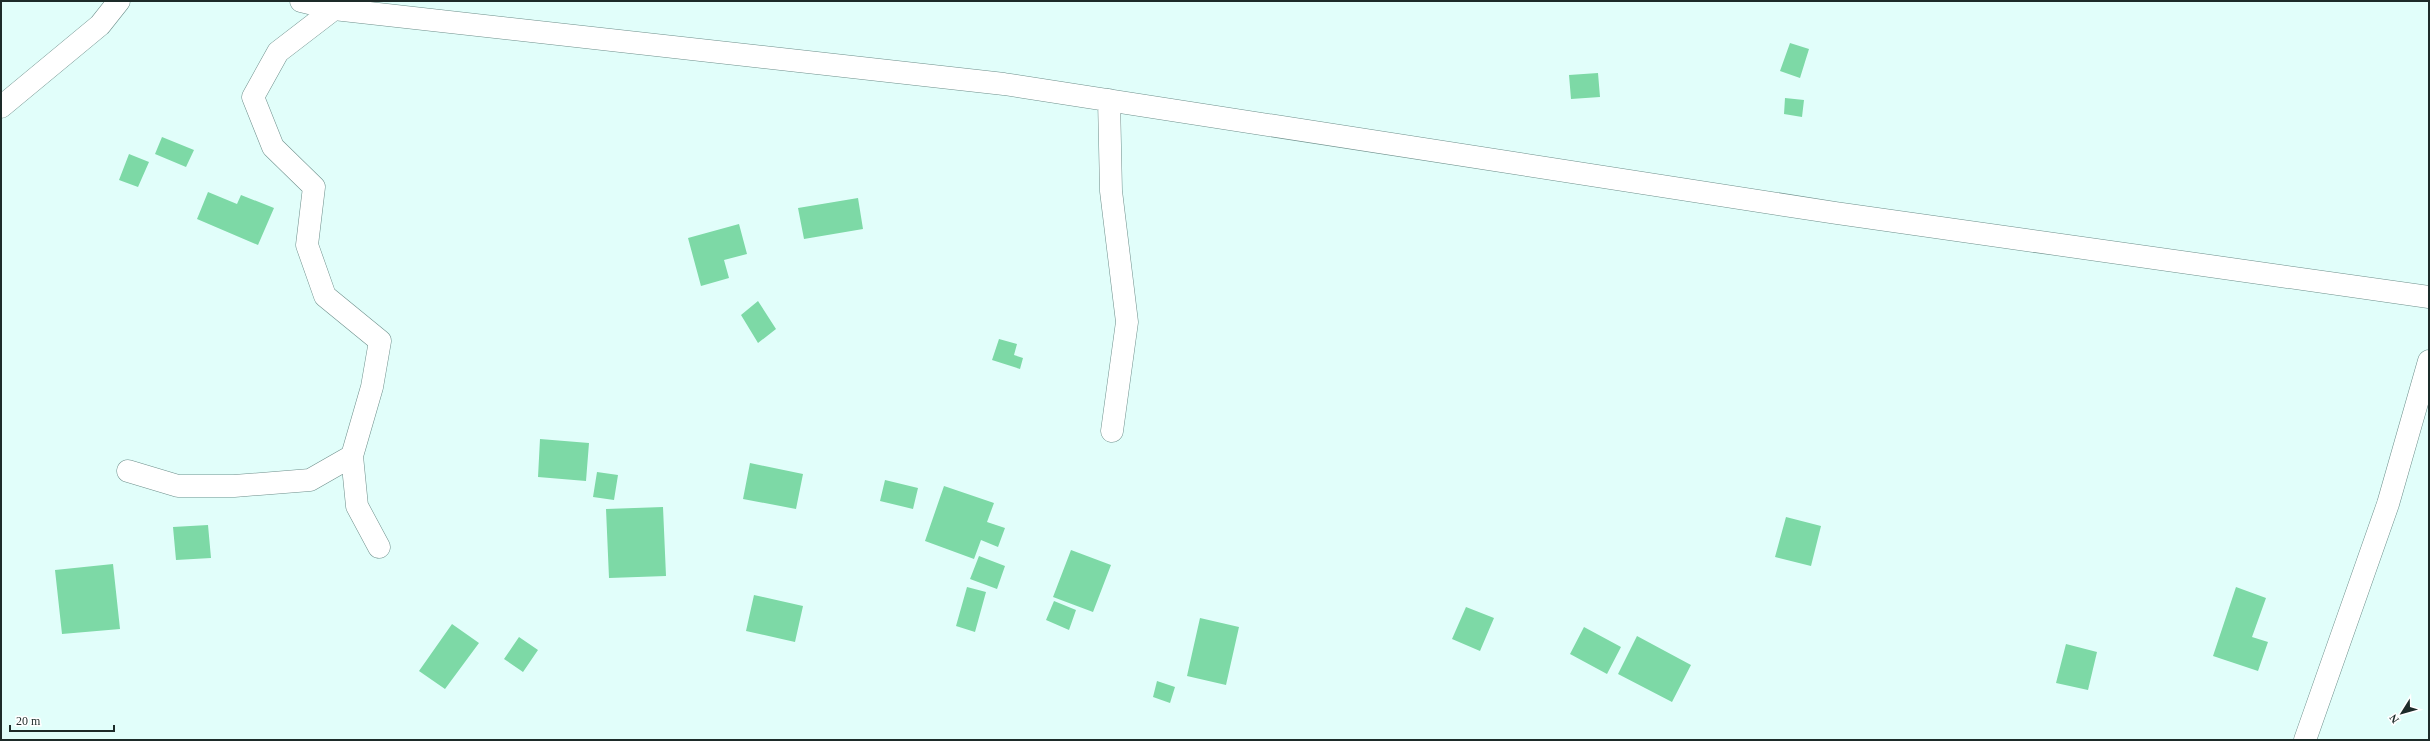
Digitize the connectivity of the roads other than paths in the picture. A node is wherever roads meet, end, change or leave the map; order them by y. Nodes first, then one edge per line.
1 (119, 1) edge
2 (301, 1) edge
3 (334, 9) junction
4 (1109, 100) junction
5 (1, 107) edge
6 (2429, 297) edge
7 (2429, 360) edge
8 (1112, 431) dead end
9 (352, 456) junction
10 (128, 471) dead end
11 (379, 547) dead end
12 (2304, 740) edge

1 - 5 street
2 - 3 street
3 - 4 street
3 - 9 street
4 - 6 street
4 - 8 street
7 - 12 street
9 - 10 street
9 - 11 street

